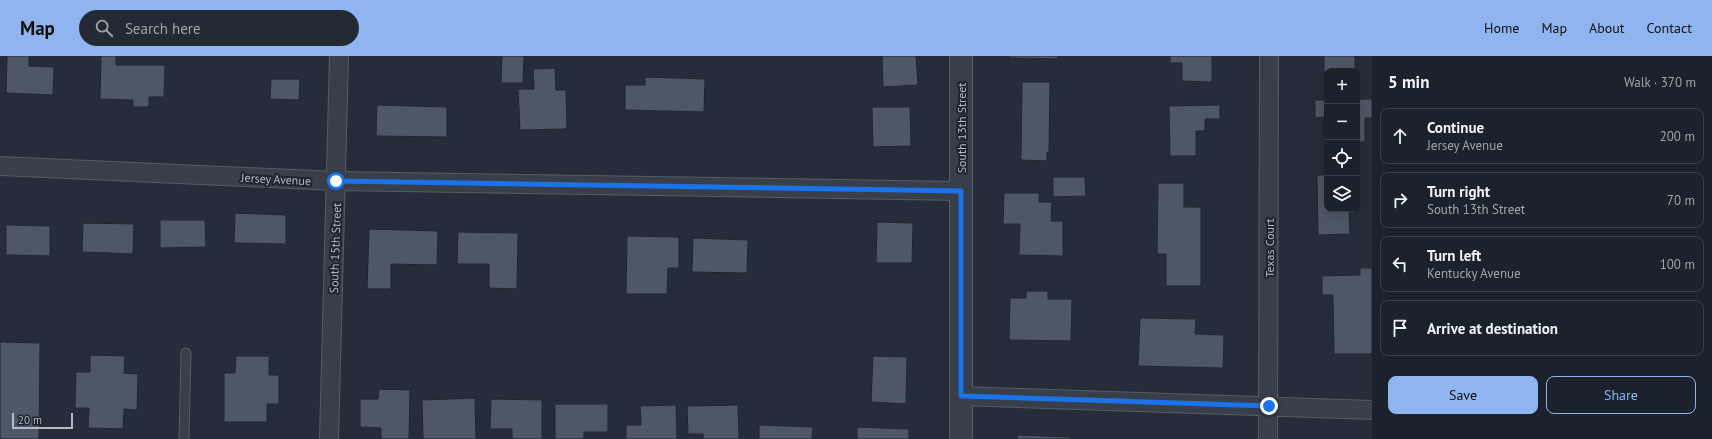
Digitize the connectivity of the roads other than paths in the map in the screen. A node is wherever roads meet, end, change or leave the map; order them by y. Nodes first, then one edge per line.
1 (339, 56) edge
2 (961, 56) edge
3 (1269, 56) edge
4 (0, 166) edge
5 (336, 181) junction
6 (961, 191) junction
7 (186, 353) dead end
8 (961, 396) junction
9 (1269, 406) junction
10 (1372, 410) edge
11 (184, 439) edge
12 (329, 439) edge
13 (961, 439) edge
14 (1268, 439) edge

1 - 5 street, South 15th Street
2 - 6 street, South 13th Street
3 - 9 street, Texas Court
4 - 5 street, Jersey Avenue
5 - 6 street, Jersey Avenue
5 - 12 street, South 15th Street
6 - 8 street, South 13th Street
7 - 11 lane
8 - 9 street
8 - 13 street, South 13th Street
9 - 10 street
9 - 14 street, Texas Court

